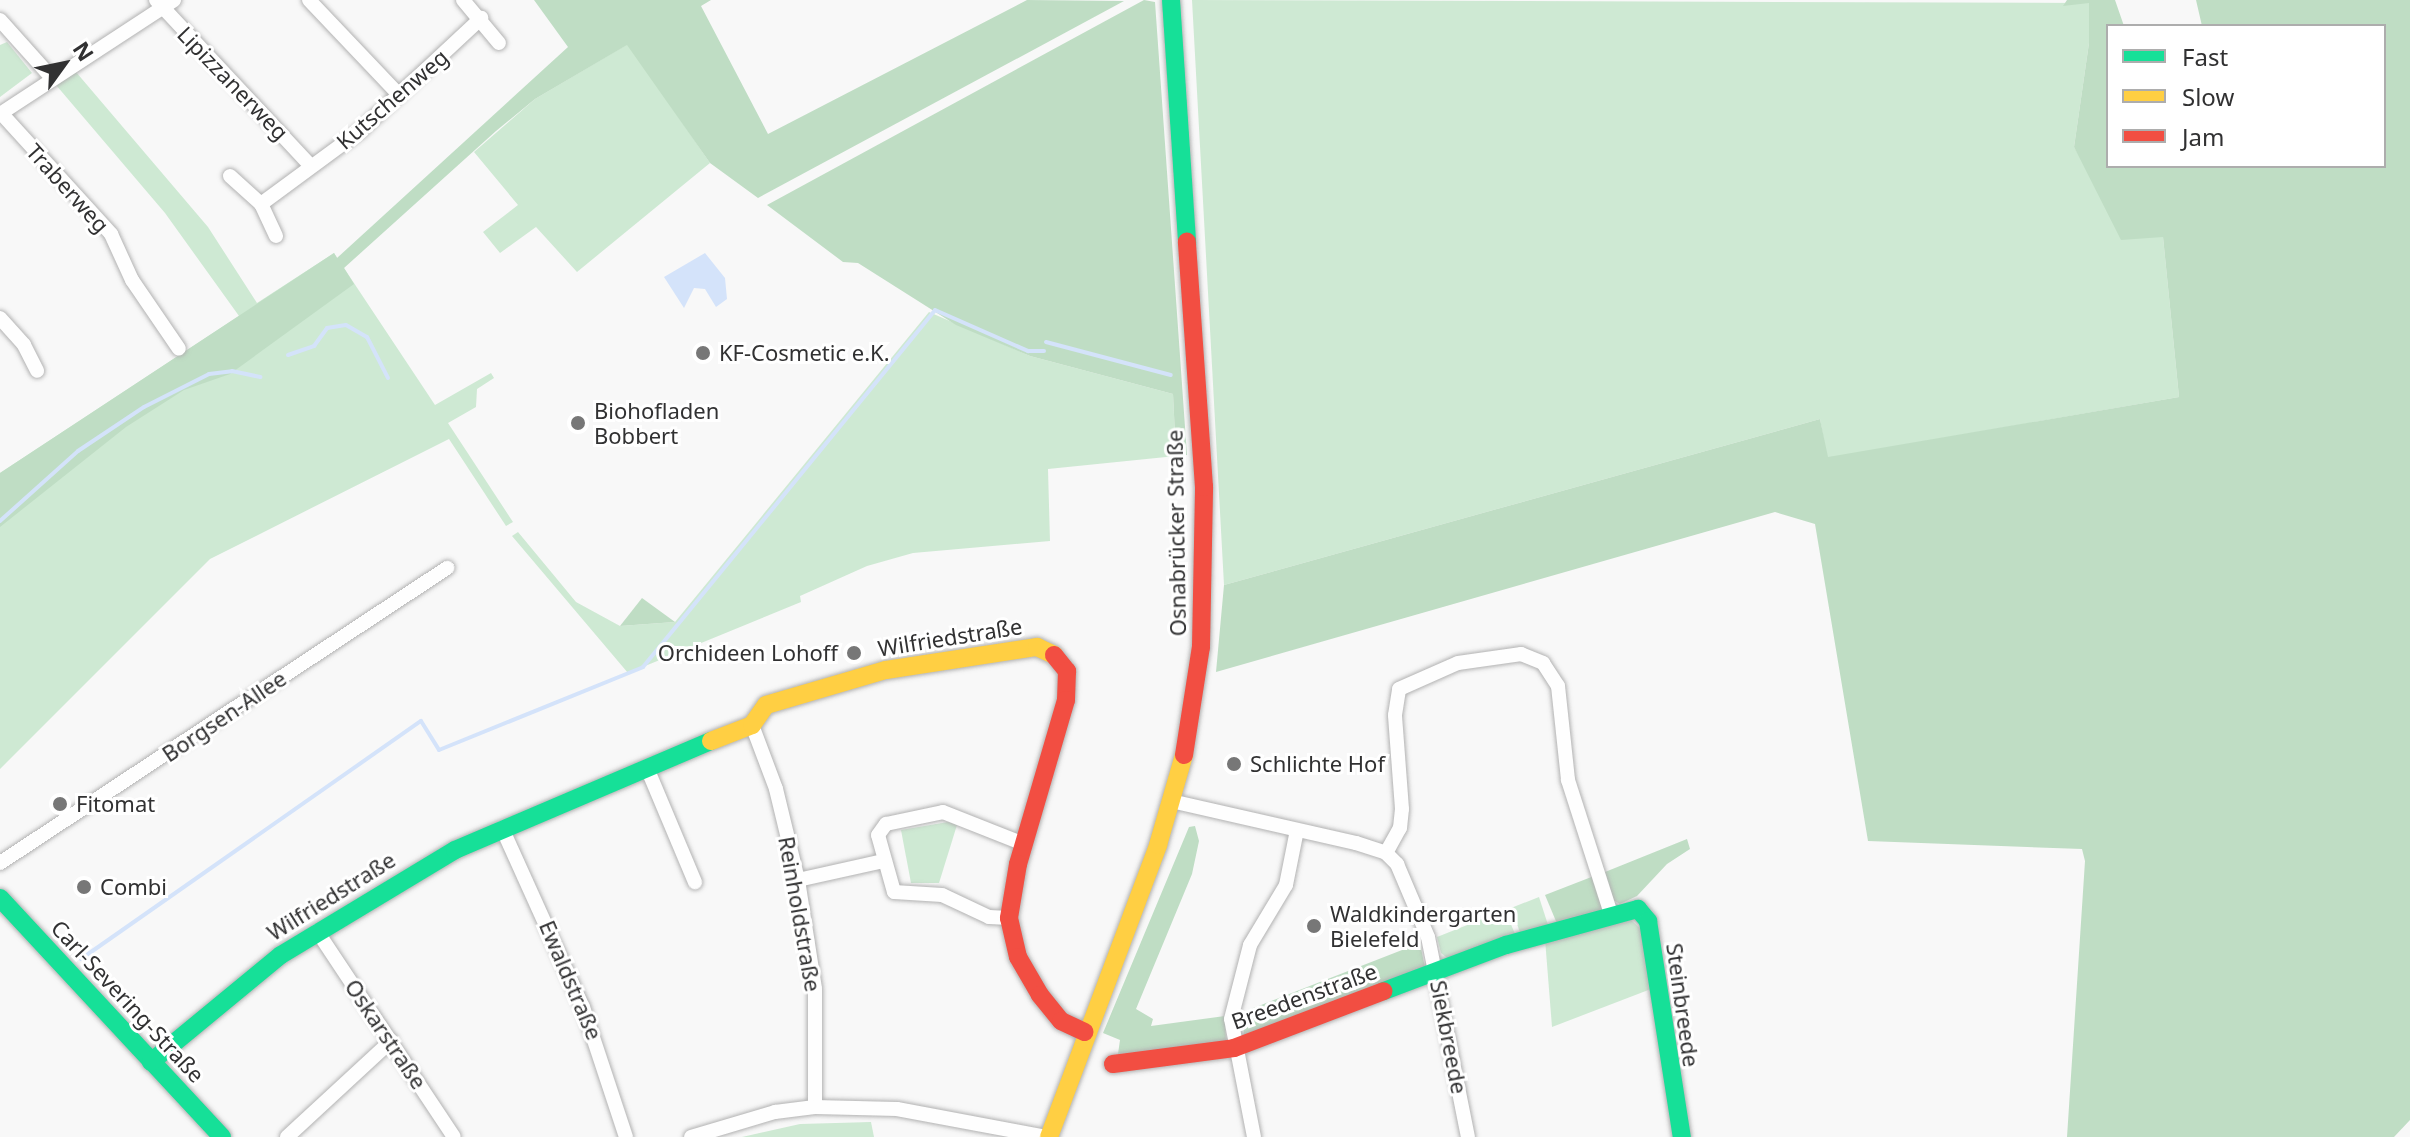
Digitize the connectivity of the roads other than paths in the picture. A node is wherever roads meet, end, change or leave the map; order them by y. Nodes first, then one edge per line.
1 (309, 0) edge
2 (463, 0) edge
3 (1171, 0) edge
4 (164, 3) edge
5 (481, 18) junction
6 (0, 20) edge
7 (499, 43) dead end
8 (53, 79) junction
9 (399, 95) junction
10 (0, 113) edge
11 (311, 166) junction
12 (230, 176) dead end
13 (261, 204) junction
14 (276, 236) dead end
15 (0, 318) edge
16 (179, 349) dead end
17 (37, 371) dead end
18 (447, 568) dead end
19 (752, 725) junction
20 (647, 768) junction
21 (1171, 801) junction
22 (502, 828) junction
23 (1297, 830) junction
24 (1024, 844) junction
25 (1386, 853) junction
26 (884, 861) junction
27 (0, 863) edge
28 (798, 880) junction
29 (695, 882) dead end
30 (0, 898) edge
31 (1611, 914) junction
32 (1009, 918) junction
33 (317, 931) junction
34 (1437, 972) junction
35 (1085, 1032) junction
36 (391, 1041) junction
37 (1234, 1048) junction
38 (151, 1062) junction
39 (1113, 1064) dead end
40 (815, 1107) junction
41 (222, 1137) edge
42 (287, 1137) edge
43 (454, 1137) edge
44 (626, 1137) edge
45 (691, 1137) edge
46 (1048, 1137) edge
47 (1254, 1137) edge
48 (1468, 1137) edge
49 (1682, 1137) edge

1 - 9 street
2 - 5 street
3 - 21 street, Osnabrücker Straße
4 - 8 street
4 - 11 street, Lipizzanerweg
5 - 7 street
5 - 9 street, Kutschenweg
6 - 8 street
8 - 10 street
9 - 11 street, Kutschenweg
10 - 16 street, Traberweg
11 - 13 street, Kutschenweg
12 - 13 street
13 - 14 street
15 - 17 street
18 - 27 street, Borgsen-Allee
19 - 20 street, Wilfriedstraße
19 - 24 street, Wilfriedstraße
19 - 28 street, Reinholdstraße
20 - 22 street, Wilfriedstraße
20 - 29 street
21 - 23 street
21 - 35 street, Osnabrücker Straße
22 - 33 street, Wilfriedstraße
22 - 44 street, Ewaldstraße
23 - 25 street
23 - 37 street
24 - 26 street
24 - 32 street, Wilfriedstraße
25 - 31 street
25 - 34 street, Siekbreede
26 - 28 street
26 - 32 street
28 - 40 street, Reinholdstraße
30 - 38 street, Carl-Severing-Straße
31 - 34 street, Breedenstraße
31 - 49 street, Steinbreede
32 - 35 street, Wilfriedstraße
33 - 36 street, Oskarstraße
33 - 38 street, Wilfriedstraße
34 - 37 street, Breedenstraße
34 - 48 street, Siekbreede
35 - 46 street, Osnabrücker Straße
36 - 42 street
36 - 43 street, Oskarstraße
37 - 39 street, Breedenstraße
37 - 47 street
38 - 41 street, Carl-Severing-Straße
40 - 45 street
40 - 46 street

